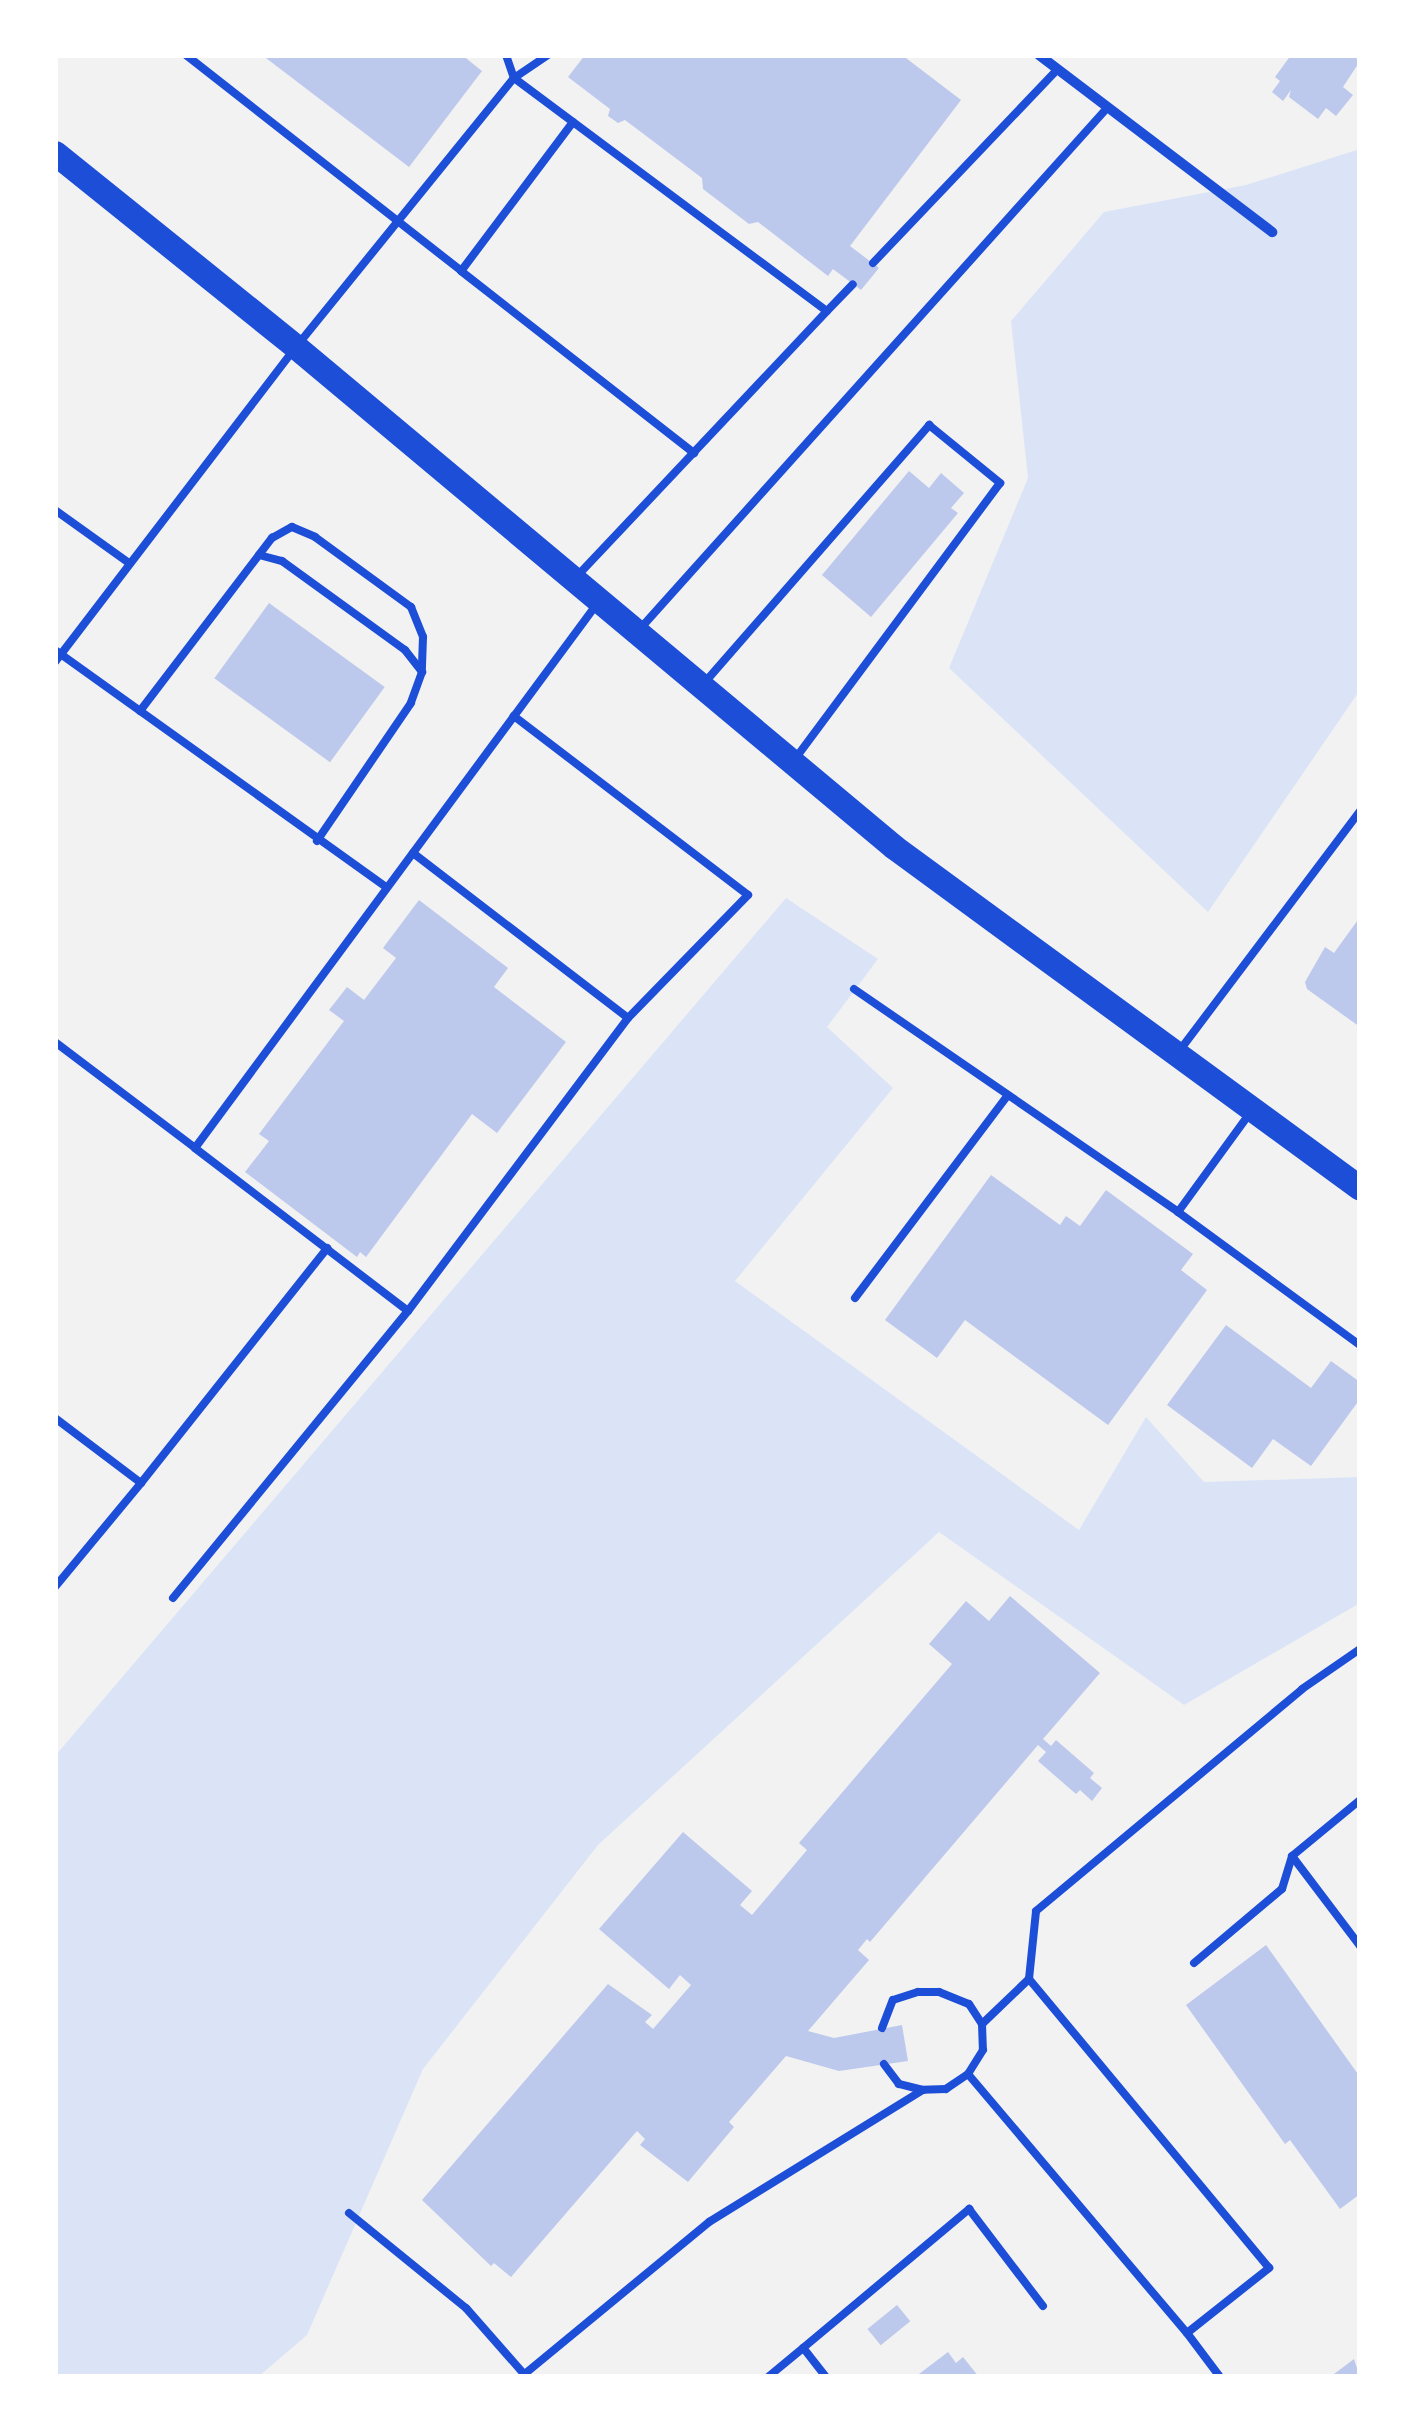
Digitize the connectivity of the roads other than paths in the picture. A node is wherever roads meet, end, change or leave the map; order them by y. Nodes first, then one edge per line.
1 (186, 55) edge
2 (506, 55) edge
3 (548, 55) edge
4 (1039, 55) edge
5 (1058, 69) junction
6 (514, 78) junction
7 (1108, 107) junction
8 (573, 122) junction
9 (55, 152) edge
10 (400, 223) junction
11 (1272, 232) dead end
12 (873, 263) dead end
13 (462, 271) junction
14 (853, 284) dead end
15 (827, 311) junction
16 (296, 347) junction
17 (694, 453) junction
18 (55, 510) edge
19 (259, 555) junction
20 (129, 563) junction
21 (573, 581) junction
22 (598, 602) junction
23 (636, 633) junction
24 (57, 656) edge
25 (422, 672) junction
26 (700, 686) junction
27 (140, 711) junction
28 (514, 716) junction
29 (792, 762) junction
30 (1360, 811) edge
31 (317, 841) junction
32 (413, 853) junction
33 (387, 888) junction
34 (854, 988) dead end
35 (628, 1018) junction
36 (55, 1042) edge
37 (1177, 1054) junction
38 (1008, 1095) junction
39 (1253, 1110) junction
40 (194, 1148) junction
41 (1360, 1188) edge
42 (1178, 1212) junction
43 (326, 1248) junction
44 (856, 1298) dead end
45 (408, 1310) junction
46 (1360, 1345) edge
47 (55, 1418) edge
48 (142, 1483) junction
49 (55, 1586) edge
50 (173, 1598) dead end
51 (1360, 1649) edge
52 (1360, 1800) edge
53 (1292, 1856) junction
54 (1360, 1946) edge
55 (1194, 1963) dead end
56 (1028, 1978) junction
57 (982, 2024) junction
58 (882, 2028) dead end
59 (884, 2064) dead end
60 (968, 2074) junction
61 (923, 2090) junction
62 (349, 2214) dead end
63 (1043, 2306) dead end
64 (1188, 2333) junction
65 (803, 2348) junction
66 (523, 2376) edge
67 (768, 2377) edge
68 (826, 2377) edge
69 (1220, 2377) edge

1 - 10 lane
2 - 6 lane
3 - 6 lane
4 - 5 street
5 - 7 street
5 - 12 lane
6 - 8 lane
6 - 10 lane
7 - 11 street
7 - 23 lane
8 - 13 lane
8 - 15 lane
9 - 16 main road
10 - 13 lane
10 - 16 lane
13 - 17 lane
14 - 15 lane
15 - 17 lane
16 - 20 lane
16 - 21 main road
17 - 21 lane
18 - 20 lane
19 - 25 lane
19 - 25 lane
19 - 27 lane
20 - 24 lane
21 - 22 main road
22 - 23 main road
22 - 28 lane
23 - 26 main road
24 - 27 lane
25 - 31 lane
26 - 29 main road
26 - 29 lane
27 - 31 lane
28 - 32 lane
28 - 35 lane
29 - 37 main road
30 - 37 lane
31 - 33 lane
32 - 33 lane
32 - 35 lane
33 - 40 lane
34 - 38 lane
35 - 45 lane
36 - 40 lane
37 - 39 main road
38 - 42 lane
38 - 44 lane
39 - 41 main road
39 - 42 lane
40 - 43 lane
42 - 46 lane
43 - 45 lane
43 - 48 lane
45 - 50 lane
47 - 48 lane
48 - 49 lane
51 - 56 lane
52 - 53 lane
53 - 54 lane
53 - 55 lane
56 - 57 lane
56 - 64 lane
57 - 58 lane
57 - 60 lane
59 - 61 lane
60 - 61 lane
60 - 64 lane
61 - 66 lane
62 - 66 lane
63 - 65 lane
64 - 69 lane
65 - 67 lane
65 - 68 lane

